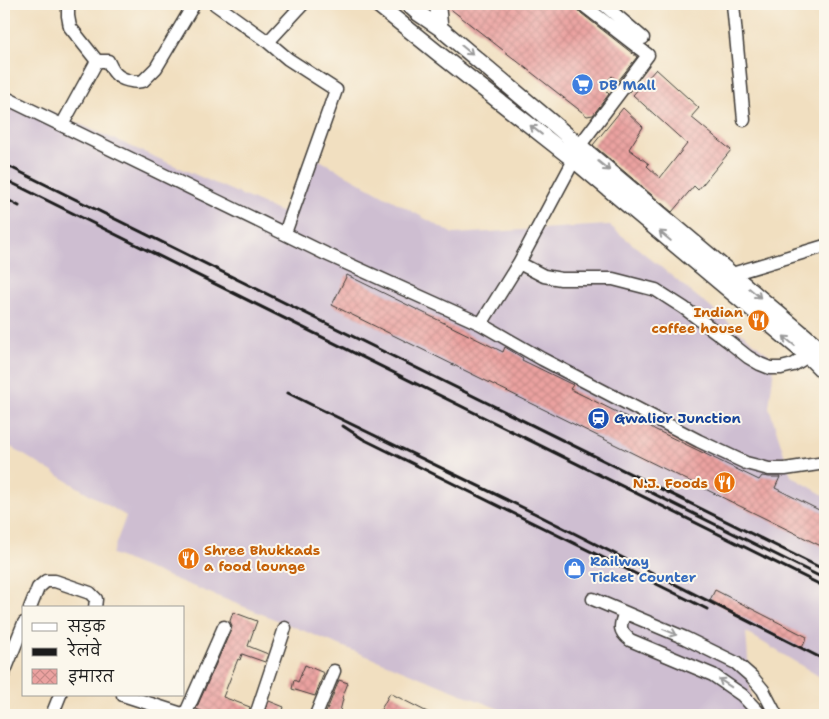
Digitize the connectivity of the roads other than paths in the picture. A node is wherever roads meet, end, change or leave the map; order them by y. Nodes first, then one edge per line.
1 (68, 4) edge
2 (194, 4) edge
3 (215, 4) edge
4 (303, 4) edge
5 (439, 4) edge
6 (582, 4) edge
7 (603, 4) edge
8 (733, 4) edge
9 (382, 5) edge
10 (414, 6) edge
11 (403, 25) junction
12 (440, 28) junction
13 (643, 38) dead end
14 (268, 42) junction
15 (97, 61) junction
16 (4, 97) edge
17 (744, 120) dead end
18 (62, 125) junction
19 (580, 145) junction
20 (574, 160) junction
21 (285, 233) junction
22 (825, 246) edge
23 (519, 263) junction
24 (732, 274) junction
25 (481, 324) junction
26 (825, 352) edge
27 (808, 356) junction
28 (825, 373) edge
29 (825, 463) edge
30 (593, 599) dead end
31 (31, 606) edge
32 (95, 606) edge
33 (625, 613) junction
34 (224, 627) dead end
35 (22, 628) edge
36 (285, 628) dead end
37 (5, 666) edge
38 (334, 671) dead end
39 (60, 696) edge
40 (127, 696) edge
41 (52, 715) edge
42 (185, 715) edge
43 (256, 715) edge
44 (316, 715) edge
45 (761, 715) edge
46 (776, 715) edge

1 - 15 street
2 - 15 street
3 - 14 street
4 - 14 street
5 - 12 main road
6 - 19 street
7 - 13 street
8 - 17 street
9 - 11 main road
10 - 11 main road
10 - 12 main road
20 -> 11 main road
12 -> 19 main road
14 - 21 street
15 - 18 street
16 - 18 street
18 - 21 street
19 -> 24 main road
20 - 23 street
27 -> 20 main road
21 - 25 street
22 - 24 street
23 - 25 street
23 - 27 street
24 -> 26 main road
25 - 29 street
27 - 28 main road
30 - 33 street
31 - 32 street
45 -> 33 street
33 -> 46 street
34 - 42 street
35 - 37 street
36 - 43 street
38 - 44 street
39 - 41 street
40 - 42 street

